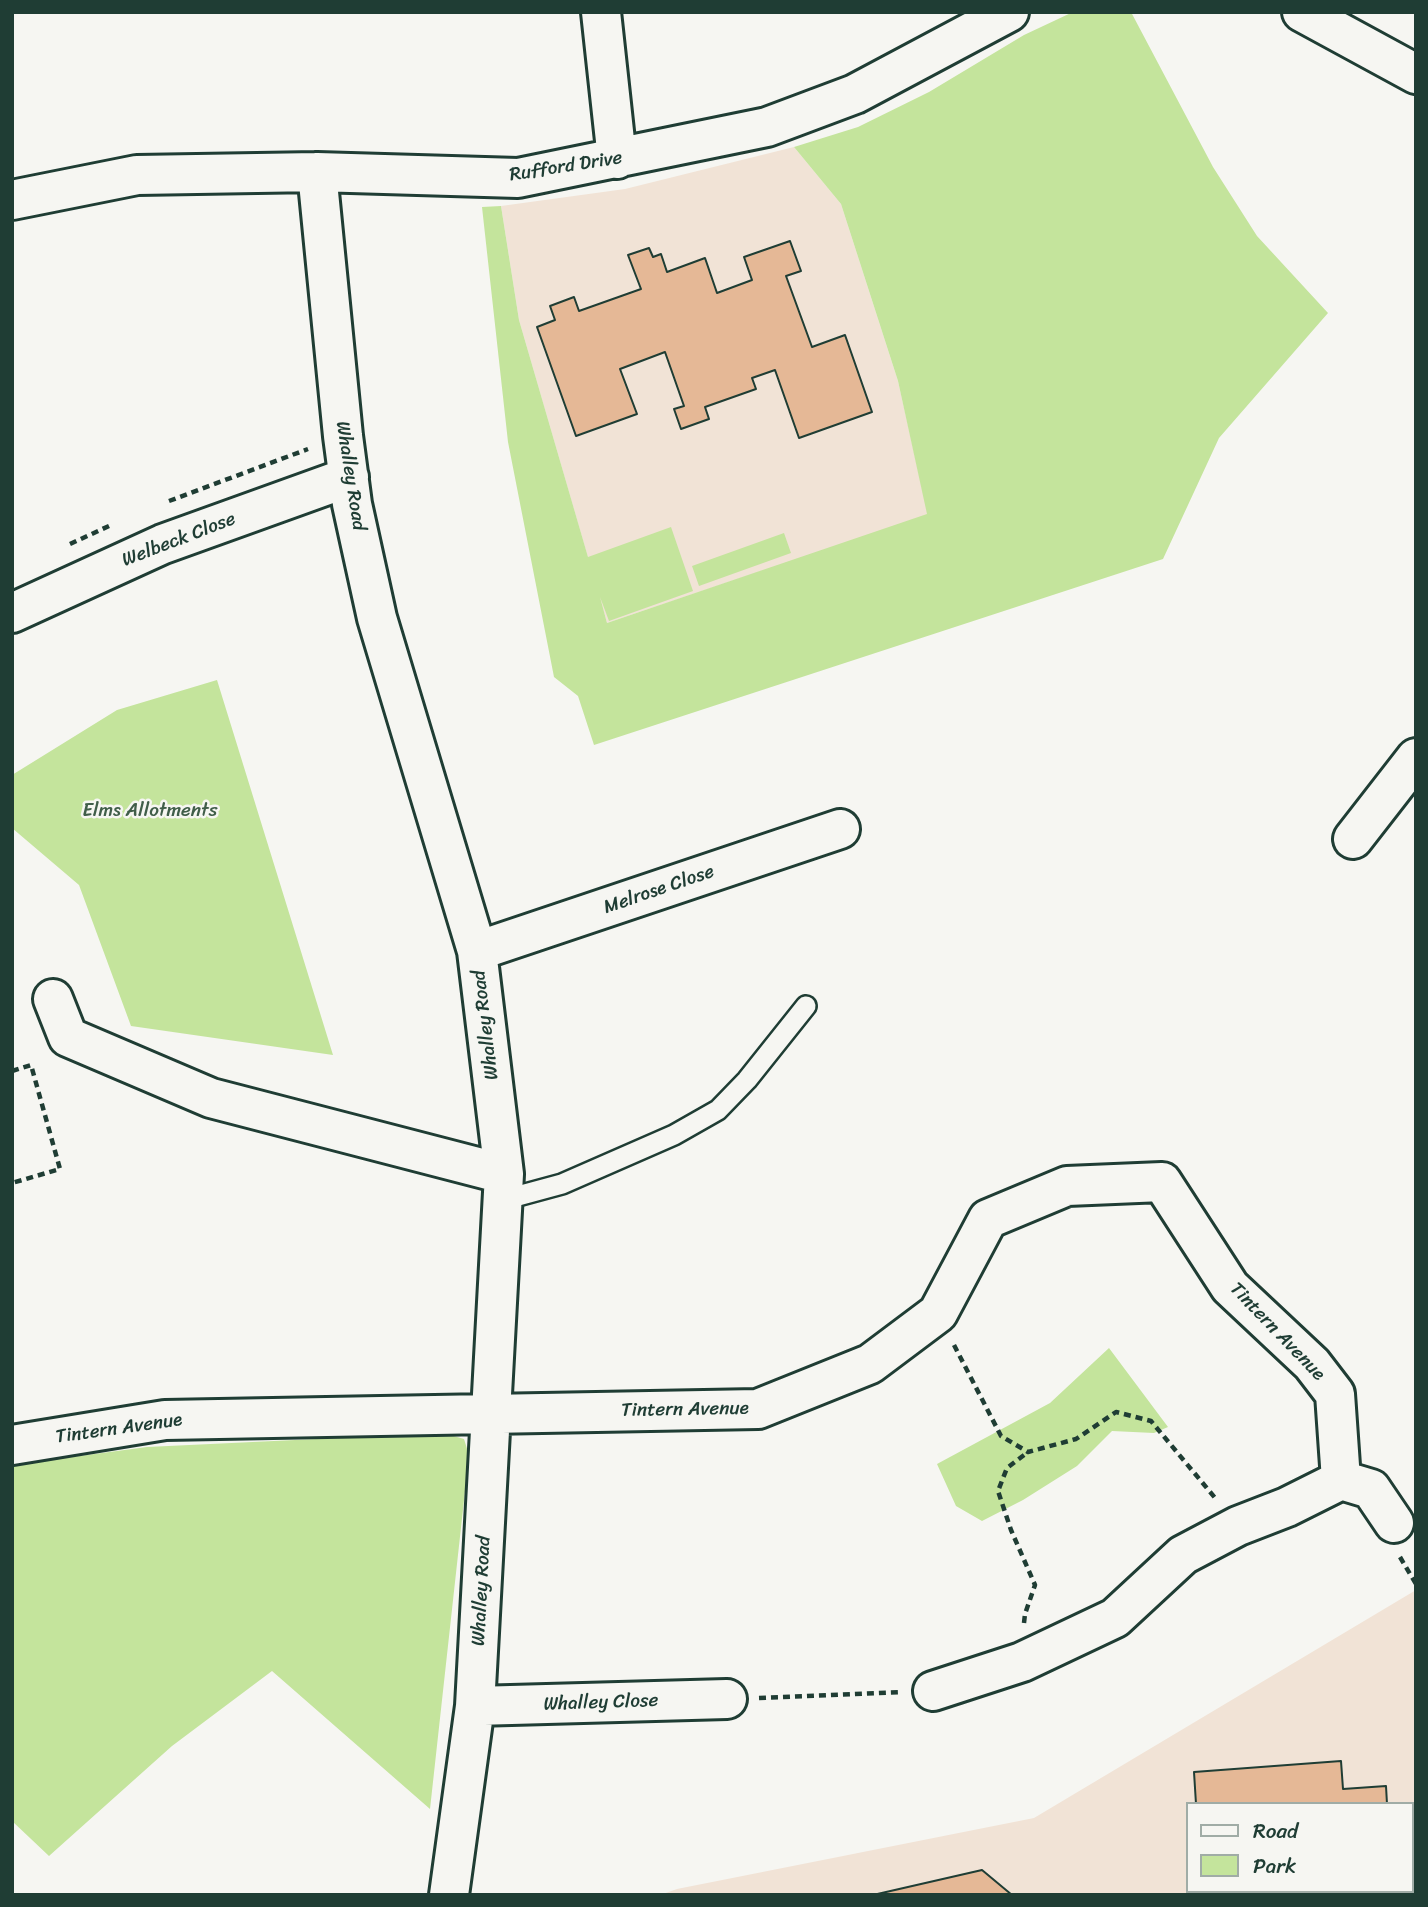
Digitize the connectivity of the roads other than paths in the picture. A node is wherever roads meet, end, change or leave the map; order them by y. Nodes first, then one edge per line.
1 (601, 12) edge
2 (1009, 12) edge
3 (1302, 12) edge
4 (1416, 74) edge
5 (617, 159) junction
6 (317, 172) junction
7 (12, 200) edge
8 (349, 477) junction
9 (12, 613) edge
10 (1416, 758) edge
11 (840, 829) dead end
12 (1353, 839) dead end
13 (477, 951) junction
14 (53, 999) dead end
15 (806, 1006) dead end
16 (504, 1187) junction
17 (493, 1413) junction
18 (12, 1445) edge
19 (1341, 1480) junction
20 (1394, 1523) dead end
21 (933, 1691) road end
22 (727, 1699) road end
23 (475, 1706) junction
24 (449, 1895) edge

1 - 5 street
2 - 5 street, Rufford Drive
3 - 4 street
5 - 6 street, Rufford Drive
6 - 7 street, Rufford Drive
6 - 8 street, Whalley Road
8 - 9 street, Welbeck Close
8 - 13 street, Whalley Road
10 - 12 street
11 - 13 street, Melrose Close
13 - 16 street, Whalley Road
14 - 16 street
15 - 16 lane
16 - 17 street, Whalley Road
17 - 18 street, Tintern Avenue
17 - 19 street, Tintern Avenue
17 - 23 street, Whalley Road
19 - 20 street
19 - 21 street
22 - 23 street, Whalley Close
23 - 24 street, Whalley Road

